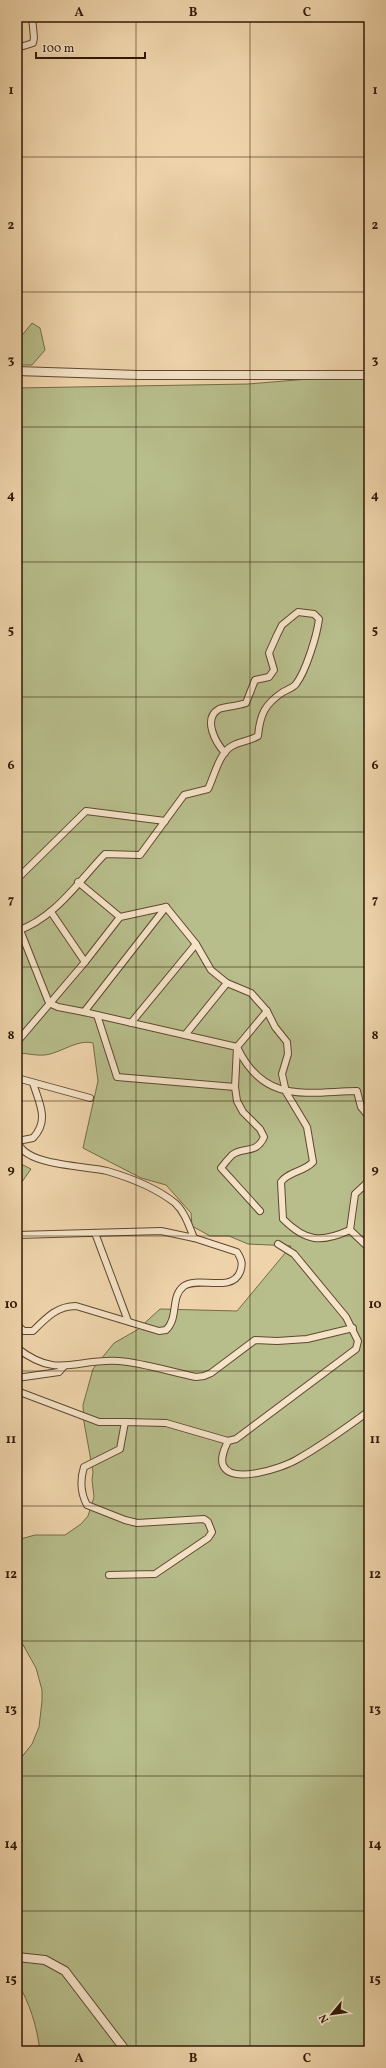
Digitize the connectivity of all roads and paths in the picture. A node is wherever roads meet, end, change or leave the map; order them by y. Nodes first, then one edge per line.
1 (32, 17) edge
2 (17, 48) edge
3 (17, 371) edge
4 (369, 375) edge
5 (225, 752) junction
6 (165, 821) junction
7 (17, 879) edge
8 (78, 882) junction
9 (166, 907) junction
10 (51, 912) junction
11 (120, 917) junction
12 (19, 930) edge
13 (196, 944) junction
14 (85, 962) junction
15 (227, 983) junction
16 (49, 1003) junction
17 (267, 1011) junction
18 (84, 1012) junction
19 (97, 1015) junction
20 (131, 1024) junction
21 (185, 1035) junction
22 (17, 1042) edge
23 (237, 1047) junction
24 (17, 1078) edge
25 (33, 1082) junction
26 (236, 1088) junction
27 (286, 1092) junction
28 (90, 1098) dead end
29 (369, 1117) edge
30 (369, 1181) edge
31 (260, 1211) dead end
32 (350, 1230) junction
33 (95, 1233) junction
34 (17, 1235) edge
35 (194, 1238) junction
36 (278, 1244) dead end
37 (369, 1248) edge
38 (128, 1321) junction
39 (17, 1326) edge
40 (353, 1328) junction
41 (17, 1348) edge
42 (64, 1366) junction
43 (17, 1378) edge
44 (17, 1391) edge
45 (369, 1410) edge
46 (125, 1422) junction
47 (228, 1441) junction
48 (109, 1575) dead end
49 (17, 1957) edge
50 (126, 2051) edge

1 - 2 street
3 - 4 street
5 - 5 street
5 - 6 street
6 - 7 street
6 - 8 street
8 - 10 street
8 - 11 street
9 - 11 street
9 - 13 street
9 - 18 street
10 - 12 street
10 - 14 street
11 - 14 street
12 - 16 street
13 - 15 street
13 - 20 street
14 - 16 street
15 - 17 street
15 - 21 street
16 - 18 street
16 - 22 street
17 - 23 street
17 - 27 street
18 - 19 street
19 - 20 street
19 - 26 street
20 - 21 street
21 - 23 street
23 - 26 street
23 - 27 street
24 - 25 street
25 - 28 street
25 - 35 street
26 - 31 street
27 - 29 street
27 - 32 street
30 - 32 street
32 - 37 street
33 - 34 street
33 - 35 street
33 - 38 street
35 - 38 street
36 - 40 street
38 - 39 street
40 - 42 street
40 - 47 street
41 - 42 street
42 - 43 street
44 - 46 street
45 - 47 street
46 - 47 street
46 - 48 street
49 - 50 street

